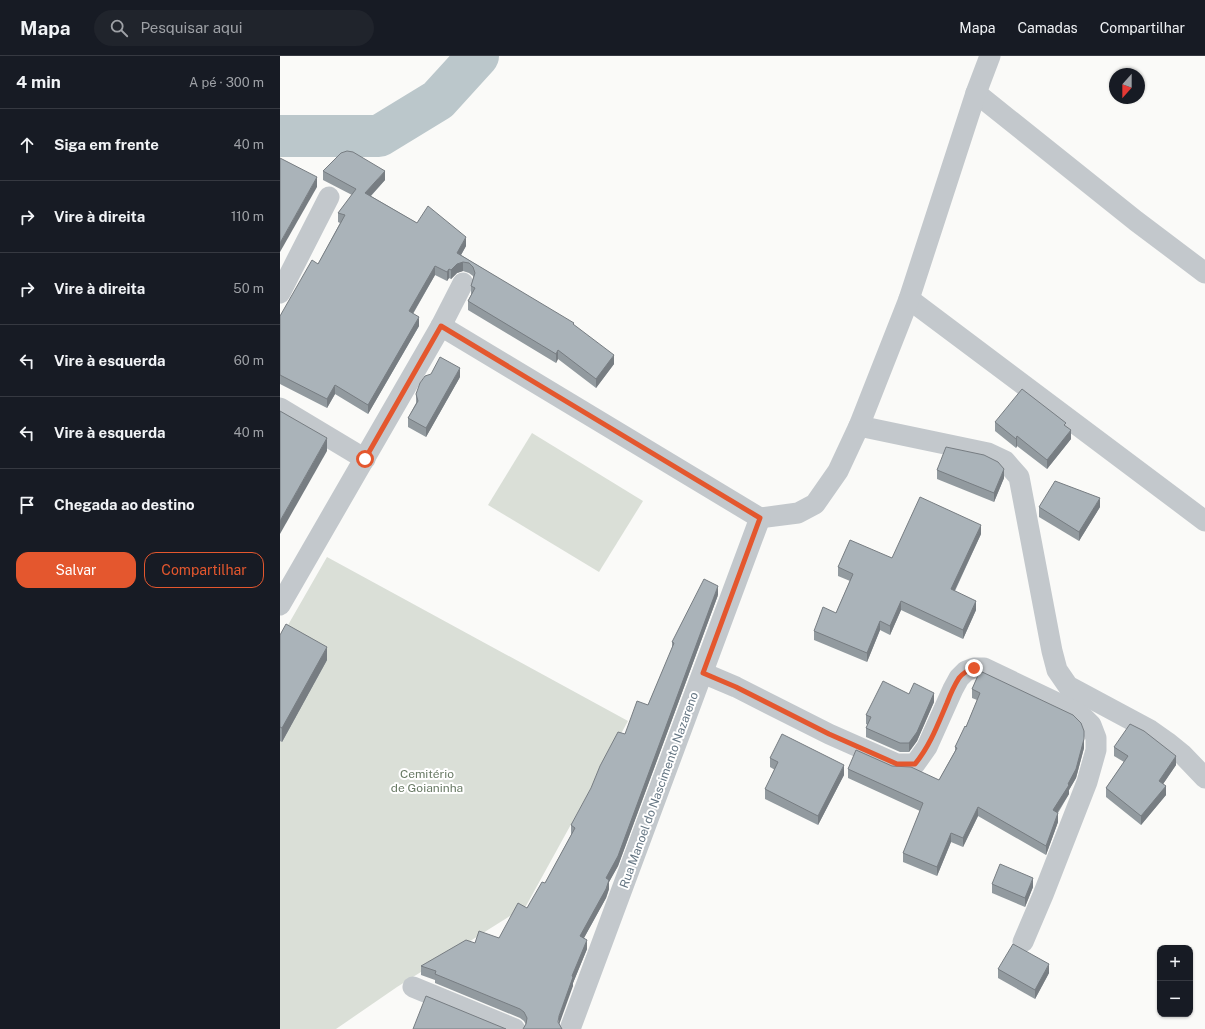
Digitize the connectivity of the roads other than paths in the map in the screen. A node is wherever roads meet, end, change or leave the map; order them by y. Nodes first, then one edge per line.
1 (990, 56) edge
2 (976, 93) junction
3 (329, 198) dead end
4 (1205, 272) edge
5 (463, 283) dead end
6 (280, 293) edge
7 (909, 300) junction
8 (441, 326) junction
9 (280, 408) edge
10 (859, 426) junction
11 (365, 459) junction
12 (760, 518) junction
13 (1205, 521) edge
14 (280, 605) edge
15 (703, 673) junction
16 (1205, 778) edge
17 (1023, 942) dead end
18 (413, 987) dead end
19 (515, 1029) edge
20 (570, 1029) edge

1 - 2 street
2 - 4 street
2 - 7 street
3 - 6 street
5 - 8 street
7 - 10 street
7 - 13 street
8 - 11 street
8 - 12 street
9 - 11 street
10 - 12 street
10 - 16 street
11 - 14 street
12 - 15 street, Rua Manoel do Nascimento Nazareno
15 - 17 street
15 - 20 street, Rua Manoel do Nascimento Nazareno
18 - 19 street

